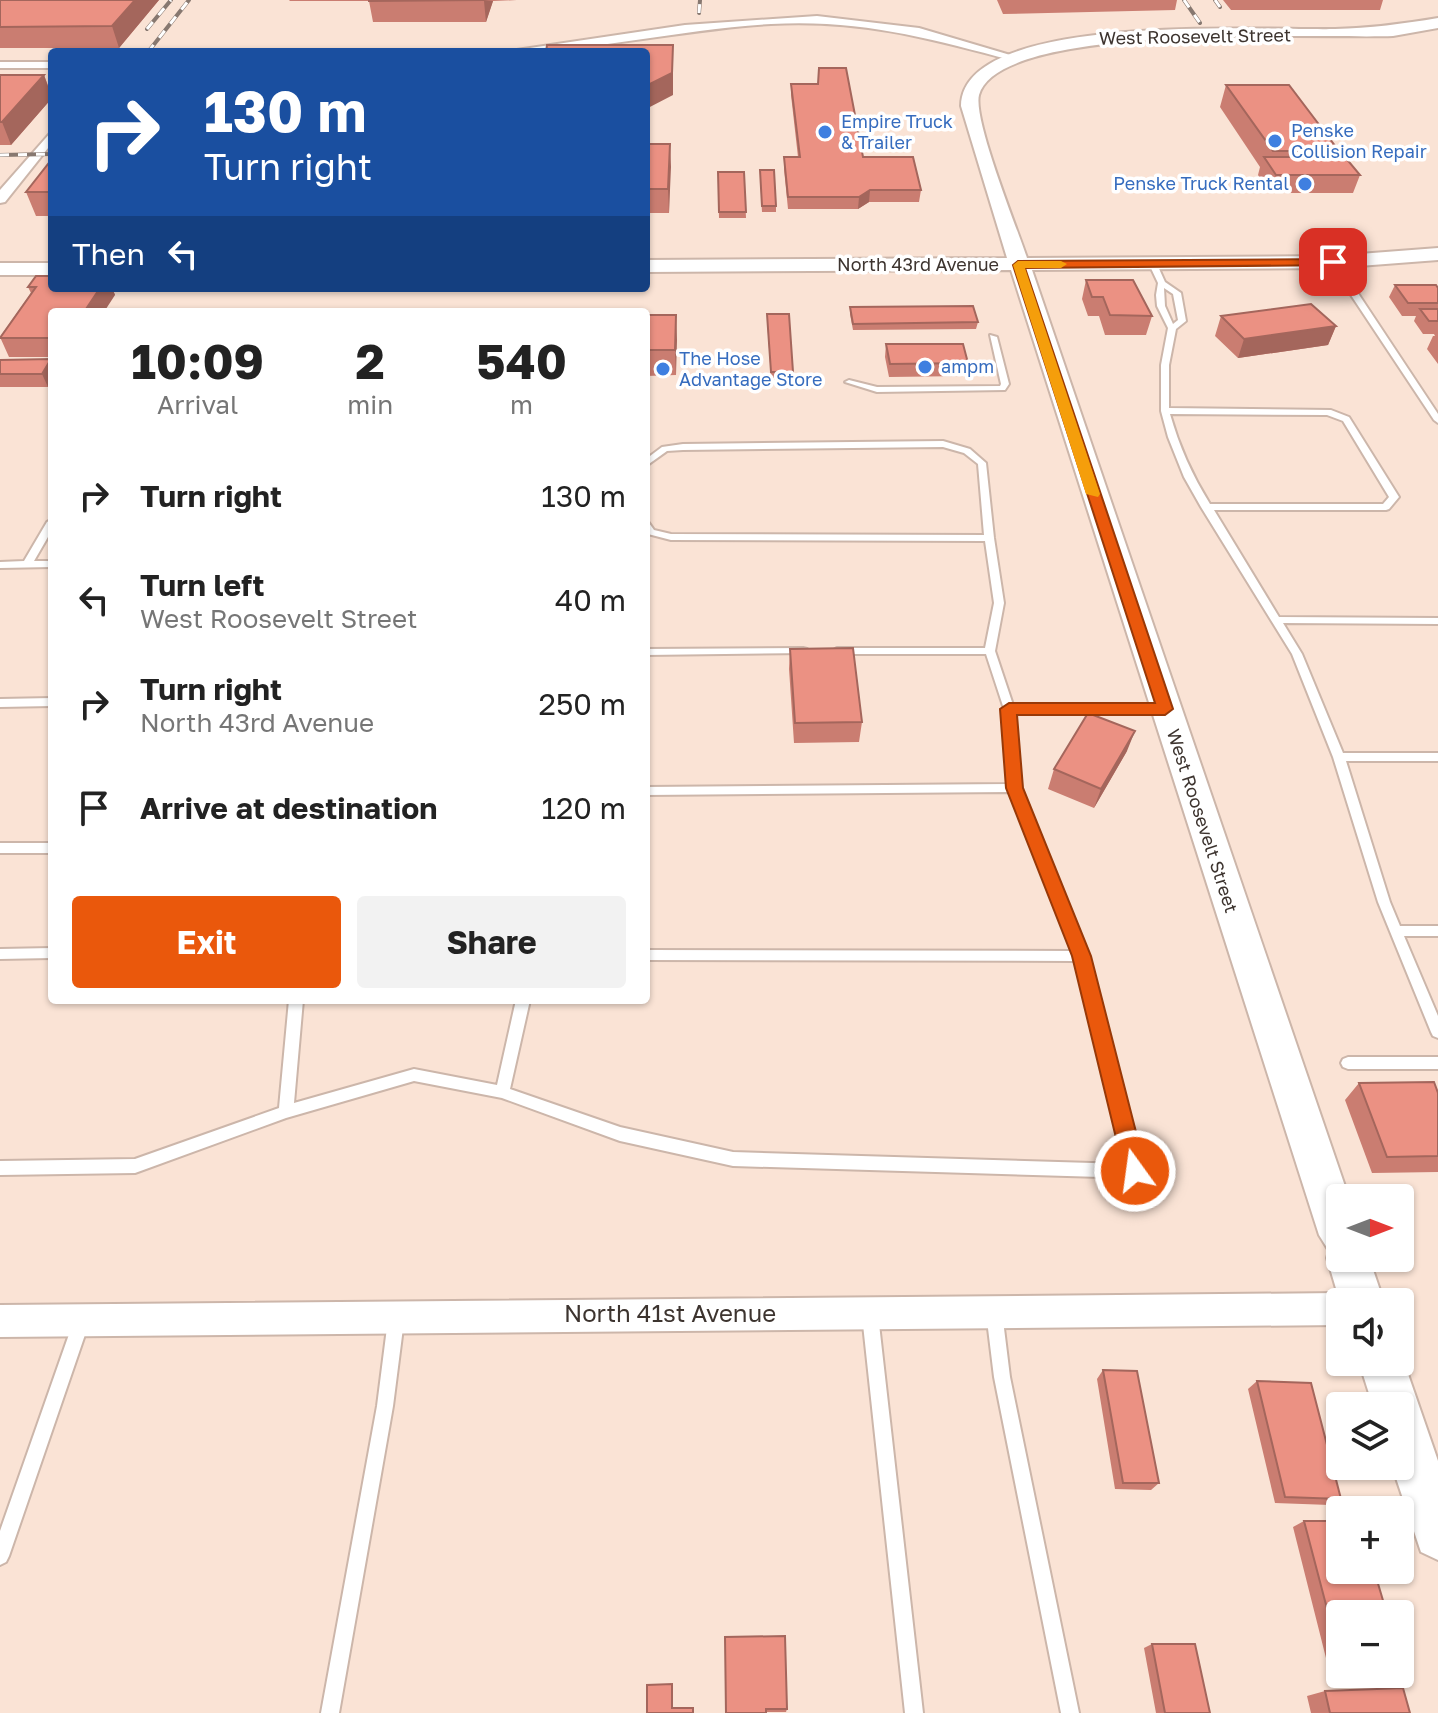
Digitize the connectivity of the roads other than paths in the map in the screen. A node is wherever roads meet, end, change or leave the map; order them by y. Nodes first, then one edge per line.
1 (1438, 23) edge
2 (539, 48) edge
3 (1011, 57) junction
4 (0, 65) edge
5 (48, 65) edge
6 (48, 140) edge
7 (0, 199) edge
8 (1437, 259) edge
9 (1333, 262) junction
10 (1018, 265) junction
11 (650, 266) edge
12 (0, 269) edge
13 (48, 269) edge
14 (1157, 274) junction
15 (1172, 328) junction
16 (993, 337) dead end
17 (849, 382) dead end
18 (1165, 411) junction
19 (1438, 420) edge
20 (650, 460) edge
21 (1206, 507) junction
22 (48, 529) edge
23 (650, 531) edge
24 (989, 538) junction
25 (48, 564) edge
26 (0, 565) edge
27 (27, 565) junction
28 (1277, 620) junction
29 (1438, 621) edge
30 (990, 651) junction
31 (650, 652) edge
32 (48, 702) edge
33 (0, 703) edge
34 (1009, 709) junction
35 (1165, 709) junction
36 (1339, 757) junction
37 (1438, 757) edge
38 (1014, 788) junction
39 (650, 791) edge
40 (0, 848) edge
41 (48, 848) edge
42 (1396, 931) junction
43 (1438, 931) edge
44 (48, 953) edge
45 (0, 954) edge
46 (650, 955) edge
47 (1081, 956) junction
48 (296, 1004) edge
49 (522, 1004) edge
50 (1438, 1032) edge
51 (1348, 1063) dead end
52 (1438, 1063) edge
53 (502, 1092) junction
54 (286, 1112) junction
55 (0, 1168) edge
56 (1326, 1193) edge
57 (1326, 1309) edge
58 (994, 1312) junction
59 (870, 1313) junction
60 (397, 1317) junction
61 (81, 1320) junction
62 (0, 1321) edge
63 (1414, 1460) edge
64 (1438, 1535) edge
65 (0, 1556) edge
66 (330, 1713) edge
67 (914, 1713) edge
68 (1070, 1713) edge

1 - 3 street, West Roosevelt Street
2 - 3 street
3 - 10 street, West Roosevelt Street
4 - 5 street
6 - 7 street
8 - 9 street, North 43rd Avenue
9 - 14 street, North 43rd Avenue
9 - 19 lane
10 - 11 street, North 43rd Avenue
10 - 14 street, North 43rd Avenue
10 - 35 street, West Roosevelt Street
12 - 13 street
14 - 15 lane
14 - 15 lane
15 - 18 lane
16 - 17 lane
18 - 21 lane
18 - 21 lane
20 - 24 lane
21 - 28 lane
22 - 27 lane
23 - 24 lane
24 - 30 lane
25 - 27 lane
26 - 27 lane
28 - 29 lane
28 - 36 lane
30 - 31 lane
30 - 34 lane
32 - 33 lane
34 - 35 lane
34 - 38 lane
35 - 56 street, West Roosevelt Street
36 - 37 lane
36 - 42 lane
38 - 39 lane
38 - 47 lane
40 - 41 lane
42 - 43 lane
42 - 50 lane
44 - 45 lane
46 - 47 lane
47 - 53 lane
48 - 54 lane
49 - 53 lane
51 - 52 lane
53 - 54 lane
54 - 55 lane
57 - 58 street, North 41st Avenue
58 - 59 street, North 41st Avenue
58 - 68 lane
59 - 60 street, North 41st Avenue
59 - 67 lane
60 - 61 street, North 41st Avenue
60 - 66 lane
61 - 62 street, North 41st Avenue
61 - 65 lane
63 - 64 street

